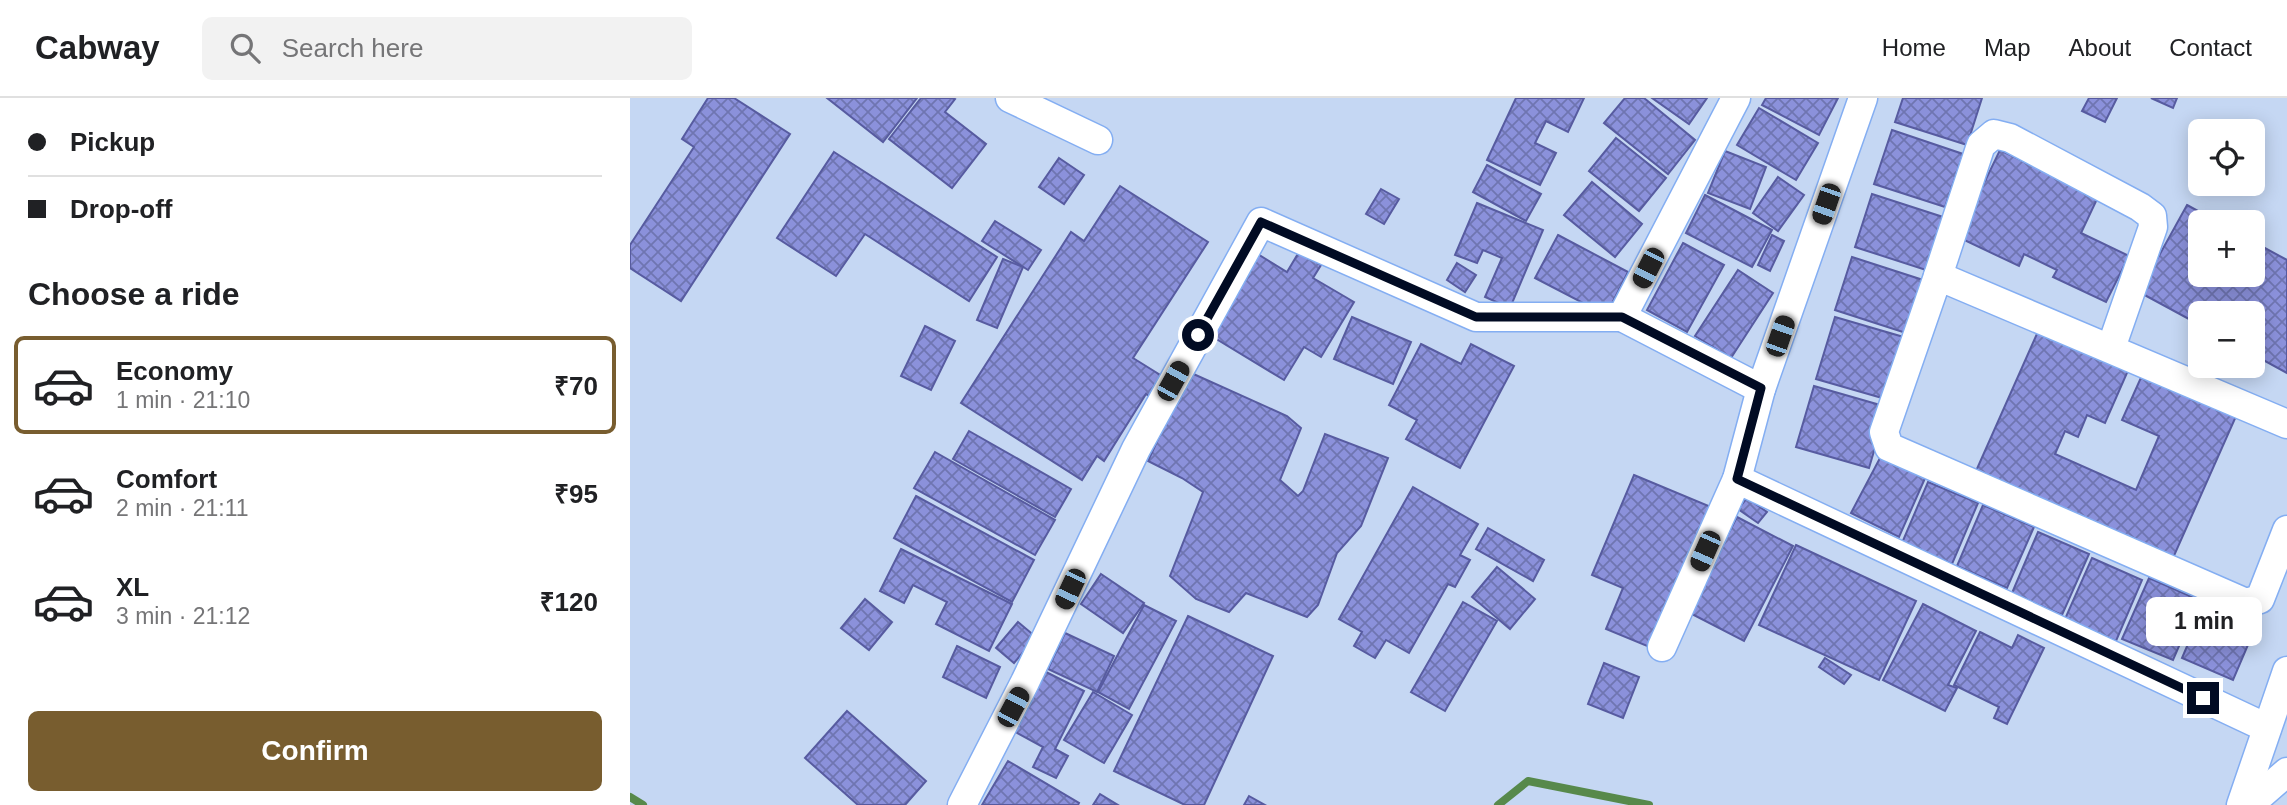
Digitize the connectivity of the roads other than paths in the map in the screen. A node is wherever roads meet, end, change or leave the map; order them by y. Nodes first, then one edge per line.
1 (1010, 98) edge
2 (1736, 98) edge
3 (1863, 98) edge
4 (1098, 140) dead end
5 (1938, 276) junction
6 (1622, 317) junction
7 (2111, 348) junction
8 (1761, 388) junction
9 (2287, 424) edge
10 (1737, 479) junction
11 (2287, 530) edge
12 (1662, 647) dead end
13 (2287, 671) edge
14 (2267, 728) junction
15 (2287, 772) edge
16 (961, 805) edge
17 (2241, 805) edge
18 (2249, 805) edge

1 - 4 street
2 - 6 street
3 - 8 street
5 - 7 street
5 - 7 street
5 - 11 street
6 - 8 street
6 - 16 street
7 - 9 street
8 - 10 street
10 - 12 street
10 - 14 street
13 - 14 street
14 - 17 street
15 - 18 street

